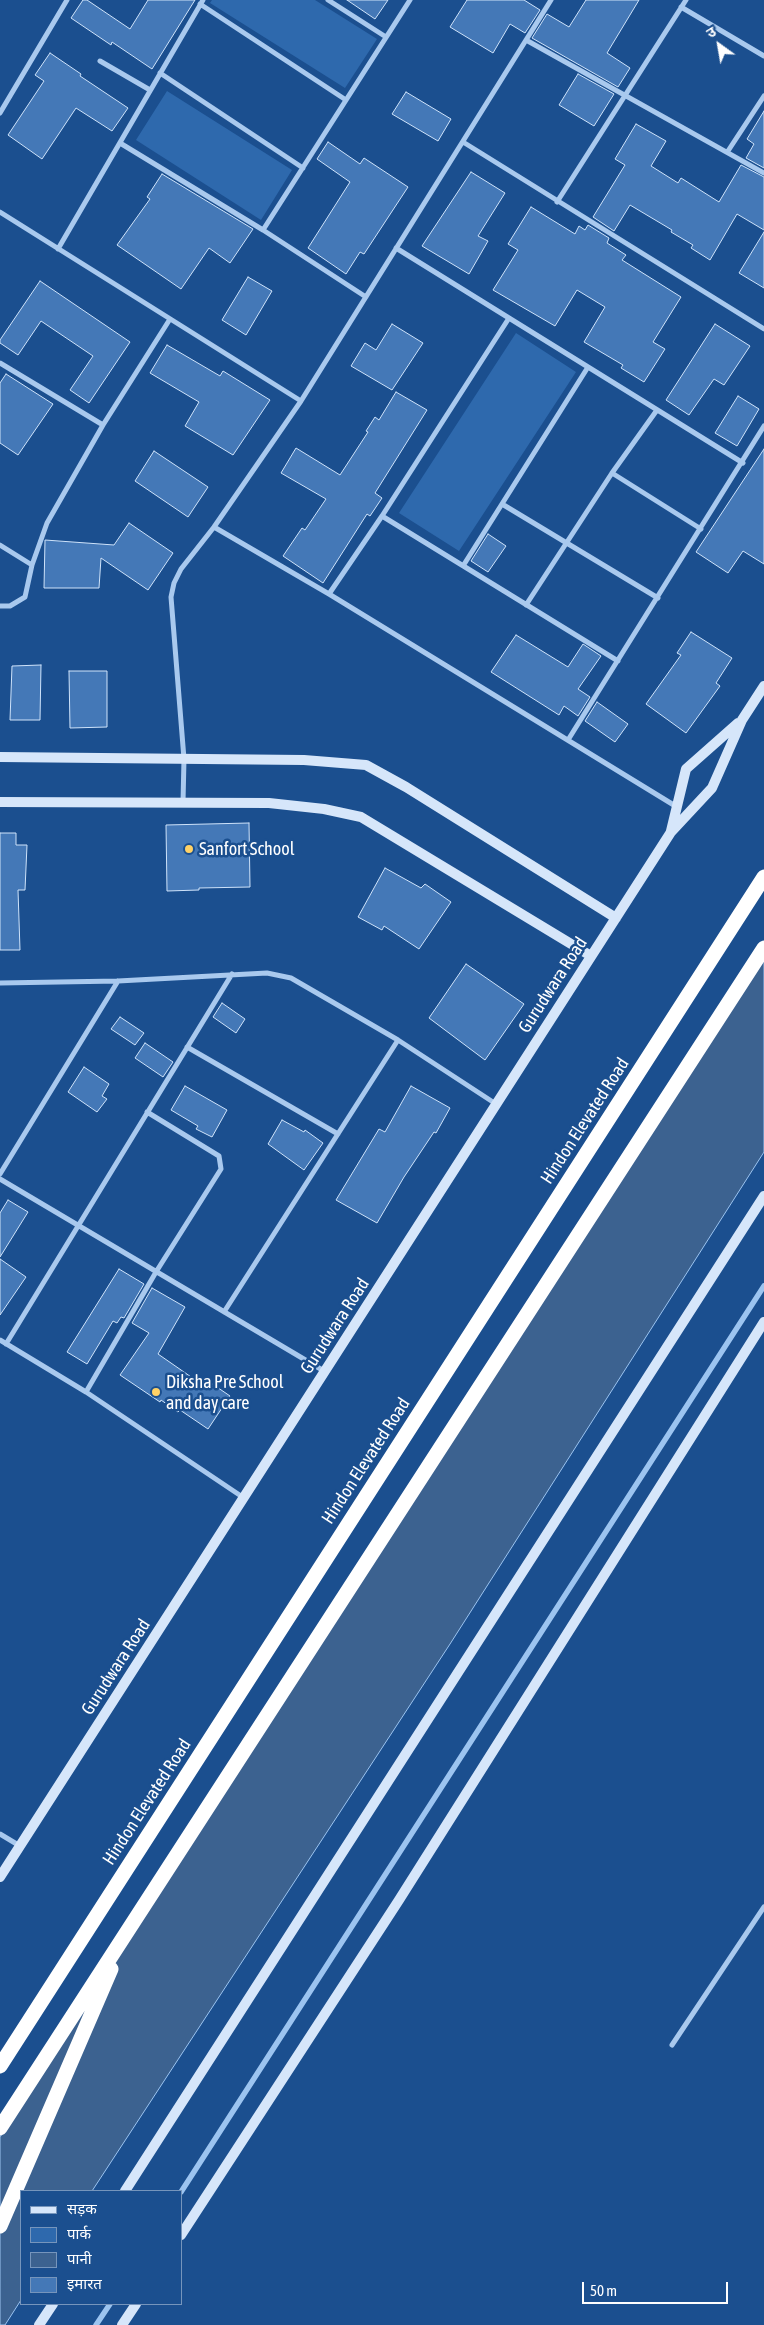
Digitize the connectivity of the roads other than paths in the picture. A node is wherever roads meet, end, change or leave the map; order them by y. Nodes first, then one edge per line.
1 (67, 0) edge
2 (328, 0) edge
3 (410, 0) edge
4 (551, 0) edge
5 (686, 0) edge
6 (201, 2) edge
7 (681, 7) junction
8 (386, 37) junction
9 (526, 40) junction
10 (764, 56) edge
11 (100, 61) dead end
12 (160, 73) junction
13 (150, 90) junction
14 (624, 96) junction
15 (764, 96) edge
16 (346, 100) junction
17 (0, 113) edge
18 (463, 142) junction
19 (120, 143) junction
20 (728, 152) junction
21 (303, 168) junction
22 (764, 174) edge
23 (557, 202) junction
24 (0, 212) edge
25 (263, 230) junction
26 (396, 248) junction
27 (58, 249) junction
28 (366, 297) junction
29 (509, 318) junction
30 (170, 319) junction
31 (764, 329) edge
32 (0, 363) edge
33 (588, 367) junction
34 (301, 401) junction
35 (657, 410) junction
36 (103, 425) junction
37 (764, 426) edge
38 (743, 463) junction
39 (612, 473) junction
40 (502, 504) junction
41 (382, 516) junction
42 (214, 527) junction
43 (701, 529) junction
44 (566, 544) junction
45 (0, 545) edge
46 (32, 565) junction
47 (463, 566) junction
48 (328, 594) junction
49 (658, 598) junction
50 (526, 605) junction
51 (0, 606) edge
52 (618, 660) junction
53 (764, 686) edge
54 (742, 720) junction
55 (568, 740) junction
56 (0, 757) edge
57 (184, 758) junction
58 (0, 802) edge
59 (183, 802) junction
60 (677, 807) junction
61 (671, 832) junction
62 (764, 877) edge
63 (616, 918) junction
64 (764, 948) edge
65 (591, 956) junction
66 (232, 974) junction
67 (118, 981) junction
68 (0, 983) edge
69 (398, 1040) junction
70 (188, 1047) junction
71 (496, 1104) junction
72 (147, 1112) junction
73 (338, 1134) junction
74 (0, 1174) edge
75 (0, 1179) edge
76 (764, 1196) edge
77 (79, 1226) junction
78 (156, 1272) junction
79 (224, 1312) junction
80 (764, 1322) edge
81 (0, 1340) edge
82 (6, 1344) junction
83 (325, 1372) junction
84 (86, 1392) junction
85 (244, 1498) junction
86 (0, 1834) edge
87 (20, 1846) junction
88 (0, 1877) edge
89 (764, 1907) edge
90 (126, 1933) junction
91 (672, 2045) dead end
92 (0, 2066) edge
93 (0, 2128) edge
94 (126, 2190) edge
95 (0, 2226) edge
96 (182, 2233) edge
97 (52, 2305) edge
98 (135, 2305) edge
99 (39, 2325) edge
100 (122, 2325) edge

1 - 17 street
2 - 8 street
3 - 8 street
4 - 9 street
5 - 7 street
6 - 12 street
6 - 16 street
7 - 10 street
7 - 14 street
8 - 16 street
9 - 14 street
9 - 18 street
11 - 13 street
12 - 13 street
12 - 21 street
13 - 19 street
14 - 20 street
14 - 23 street
15 - 20 street
16 - 21 street
18 - 23 street
18 - 26 street
19 - 25 street
19 - 27 street
20 - 22 street
21 - 25 street
23 - 31 street
24 - 27 street
25 - 28 street
26 - 28 street
26 - 29 street
27 - 30 street
28 - 34 street
29 - 33 street
29 - 41 street
30 - 34 street
30 - 36 street
32 - 36 street
33 - 35 street
33 - 40 street
34 - 42 street
35 - 38 street
35 - 39 street
36 - 46 street
37 - 38 street
38 - 43 street
39 - 43 street
39 - 44 street
40 - 44 street
40 - 47 street
41 - 47 street
41 - 48 street
42 - 48 street
42 - 57 street
43 - 49 street
44 - 49 street
44 - 50 street
45 - 46 street
46 - 51 street
47 - 50 street
48 - 55 street
49 - 52 street
50 - 52 street
52 - 55 street
53 - 54 street
54 - 60 street
54 - 61 street
55 - 60 street
56 - 57 street
57 - 59 street
57 - 63 street
58 - 59 street
59 - 65 street
60 - 61 street
61 - 63 street, Gurudwara Road
62 - 92 highway, Hindon Elevated Road
63 - 65 street, Gurudwara Road
64 - 90 highway
65 - 71 street, Gurudwara Road
66 - 67 street
66 - 69 street
66 - 70 street
67 - 68 street
67 - 74 street
69 - 71 street
69 - 73 street
70 - 72 street
70 - 73 street
71 - 83 street, Gurudwara Road
72 - 77 street
72 - 78 street
73 - 79 street
75 - 77 street
76 - 94 street
77 - 78 street
77 - 82 street
78 - 79 street
78 - 84 street
79 - 83 street
80 - 96 street
81 - 82 street
82 - 84 street
83 - 85 street, Gurudwara Road
84 - 85 street
85 - 87 street, Gurudwara Road
86 - 87 street
87 - 88 street, Gurudwara Road
89 - 91 street
90 - 93 highway
90 - 95 highway
97 - 99 street
98 - 100 street

